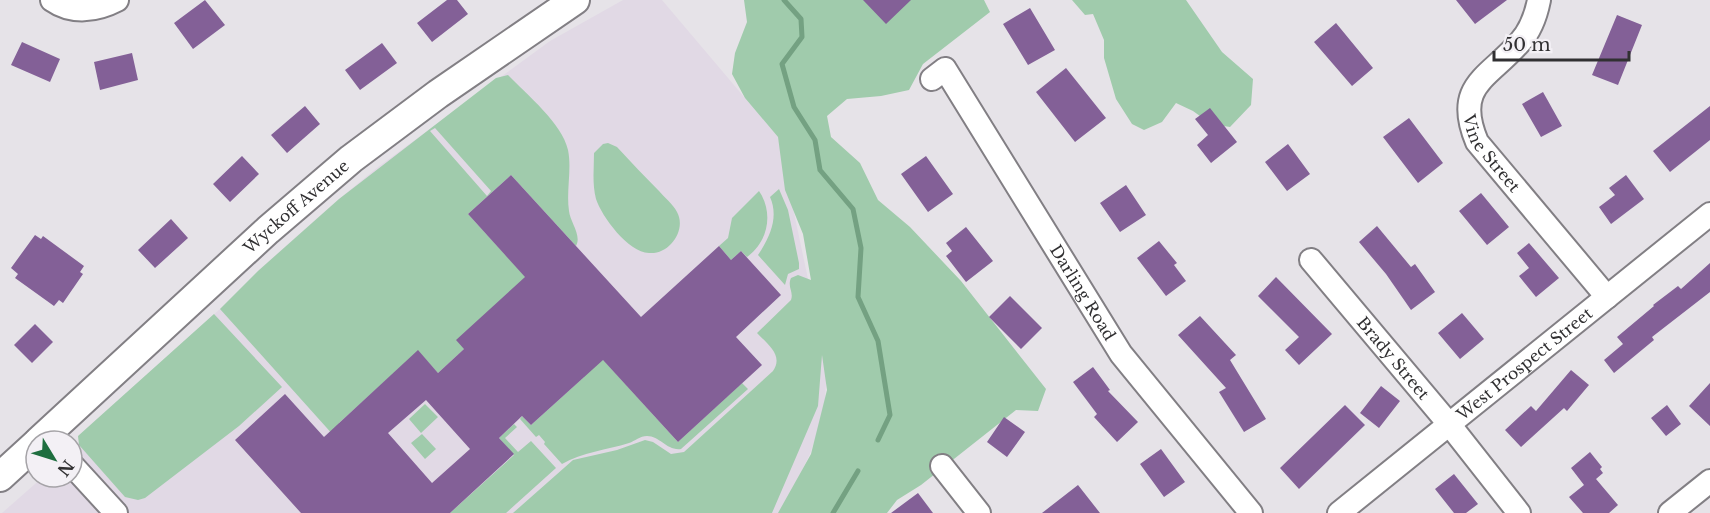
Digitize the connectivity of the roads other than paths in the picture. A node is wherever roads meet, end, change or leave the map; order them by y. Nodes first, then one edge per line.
1 (52, 0) edge
2 (117, 0) edge
3 (574, 0) edge
4 (1539, 0) edge
5 (932, 79) dead end
6 (1710, 214) edge
7 (1311, 260) dead end
8 (1607, 297) junction
9 (1449, 424) junction
10 (54, 429) edge
11 (24, 455) edge
12 (942, 466) dead end
13 (0, 476) edge
14 (84, 478) edge
15 (1710, 481) edge
16 (116, 513) edge
17 (979, 513) edge
18 (1251, 513) edge
19 (1339, 513) edge
20 (1519, 513) edge
21 (1670, 513) edge

1 - 2 street
3 - 10 main road, Wyckoff Avenue
4 - 8 street, Vine Street
5 - 18 street, Darling Road
6 - 8 street, West Prospect Street
7 - 9 street, Brady Street
8 - 9 street, West Prospect Street
9 - 19 street, West Prospect Street
9 - 20 street, Brady Street
11 - 13 main road, Wyckoff Avenue
12 - 17 street
14 - 16 street
15 - 21 street

